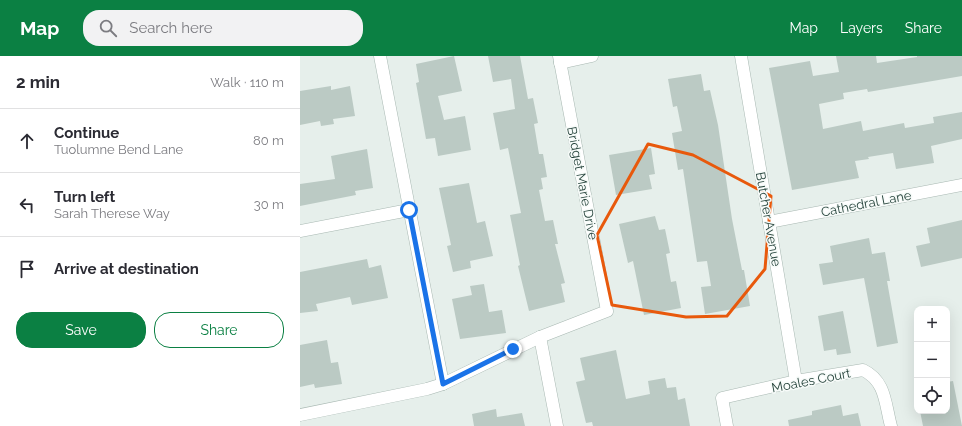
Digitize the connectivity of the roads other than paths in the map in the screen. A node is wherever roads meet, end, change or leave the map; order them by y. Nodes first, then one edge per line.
1 (380, 56) edge
2 (592, 56) edge
3 (741, 56) edge
4 (560, 59) edge
5 (962, 184) edge
6 (409, 210) junction
7 (769, 222) junction
8 (300, 231) edge
9 (540, 337) junction
10 (796, 381) junction
11 (443, 384) junction
12 (300, 415) edge
13 (557, 426) edge
14 (727, 426) edge
15 (891, 426) edge

1 - 6 street
2 - 4 street
3 - 7 street, Butcher Avenue
4 - 9 street, Bridget Marie Drive
5 - 7 street, Cathedral Lane
6 - 8 street
6 - 11 street
7 - 10 street, Butcher Avenue
9 - 11 street
9 - 13 street
10 - 14 street, Moales Court
10 - 15 street, Moales Court
11 - 12 street

